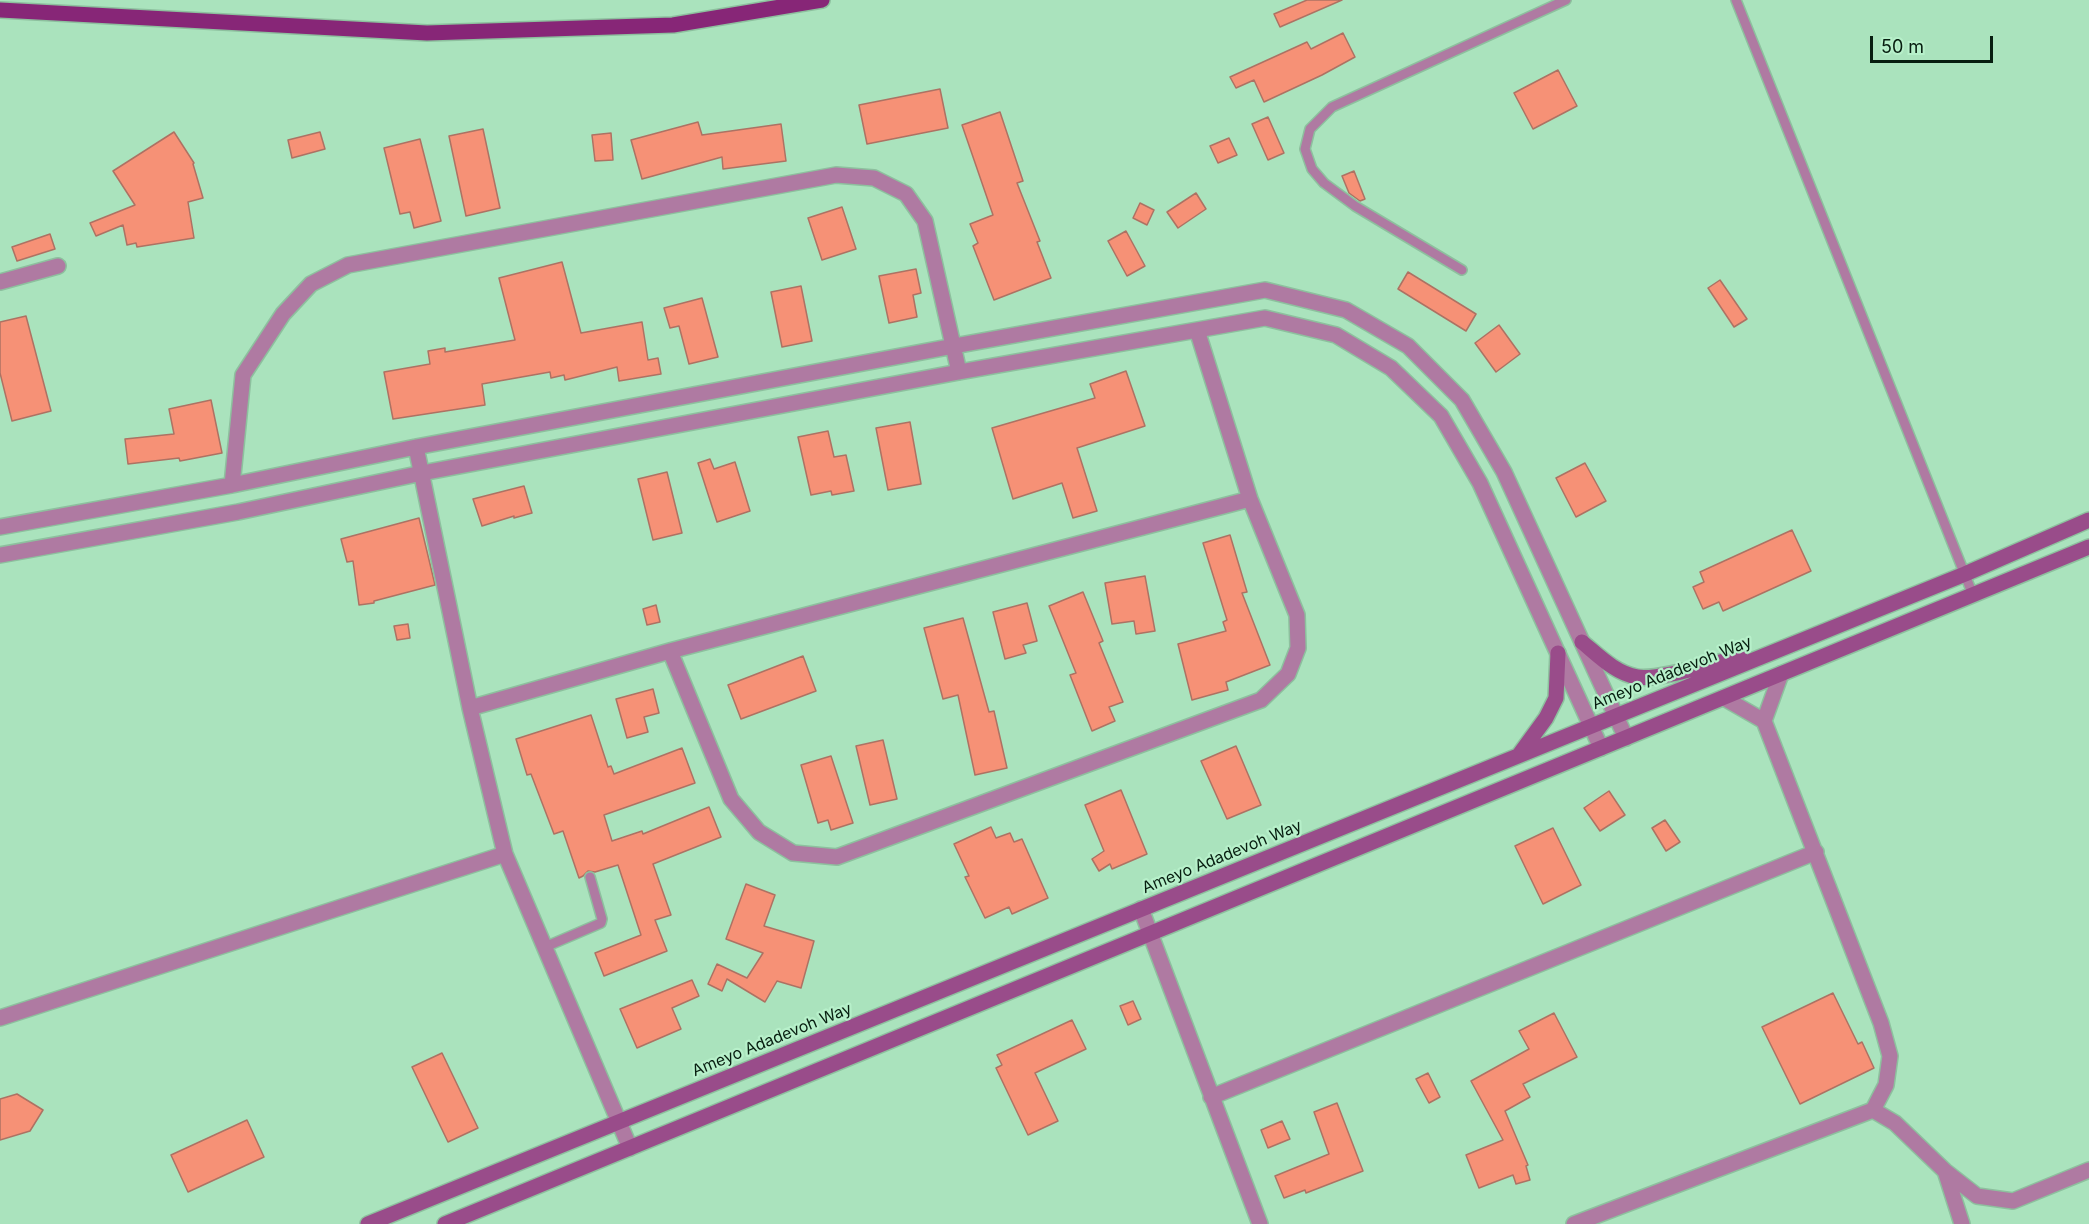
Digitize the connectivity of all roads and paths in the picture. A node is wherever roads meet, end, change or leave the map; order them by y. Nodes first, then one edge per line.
1 (822, 0) edge
2 (1566, 0) edge
3 (1736, 0) edge
4 (0, 9) edge
5 (58, 266) dead end
6 (1462, 270) dead end
7 (0, 282) edge
8 (1197, 330) junction
9 (954, 346) junction
10 (959, 372) junction
11 (417, 447) junction
12 (422, 473) junction
13 (232, 485) junction
14 (1250, 499) junction
15 (2089, 520) edge
16 (0, 527) edge
17 (2089, 547) edge
18 (0, 555) edge
19 (1965, 574) junction
20 (1973, 595) junction
21 (1582, 642) junction
22 (1784, 648) junction
23 (670, 651) junction
24 (1558, 653) junction
25 (1781, 674) junction
26 (1724, 698) junction
27 (470, 708) junction
28 (1616, 716) junction
29 (1764, 721) junction
30 (1590, 726) junction
31 (1626, 738) junction
32 (1601, 748) junction
33 (1519, 755) junction
34 (1816, 852) junction
35 (505, 854) junction
36 (590, 877) dead end
37 (1141, 909) junction
38 (1150, 934) junction
39 (545, 946) junction
40 (0, 1018) edge
41 (1211, 1096) junction
42 (1873, 1110) junction
43 (619, 1122) junction
44 (630, 1148) junction
45 (2089, 1170) edge
46 (1946, 1171) junction
47 (368, 1224) edge
48 (445, 1224) edge
49 (1260, 1224) edge
50 (1574, 1224) edge
51 (1962, 1224) edge

1 - 4 main road
2 - 6 lane
3 - 19 lane
5 - 7 street
8 - 10 street
8 - 14 street
8 - 24 street
9 - 10 street
9 - 11 street
9 - 13 street
9 - 21 street
10 - 12 street
11 - 12 street
11 - 13 street
12 - 18 street
12 - 27 street
13 - 16 street
14 - 23 street
14 - 23 street
15 - 19 street, Ameyo Adadevoh Way
17 - 20 street
19 - 20 lane
19 - 22 street, Ameyo Adadevoh Way
20 - 25 street
21 - 22 street
21 - 28 street
22 - 28 street, Ameyo Adadevoh Way
23 - 27 street
24 - 30 street
24 - 33 street
25 - 26 street
25 - 29 street
26 - 29 street
26 - 31 street
27 - 35 street
28 - 30 street, Ameyo Adadevoh Way
28 - 31 street
29 - 34 street
30 - 32 street
30 - 33 street, Ameyo Adadevoh Way
31 - 32 street
32 - 38 street
33 - 37 street, Ameyo Adadevoh Way
34 - 41 street
34 - 42 street
35 - 39 street
35 - 40 street
36 - 39 lane
37 - 38 street
37 - 43 street, Ameyo Adadevoh Way
38 - 41 street
38 - 44 street
39 - 43 street
41 - 49 street
42 - 46 street
42 - 50 street
43 - 44 street
43 - 47 street, Ameyo Adadevoh Way
44 - 48 street
45 - 46 street
46 - 51 street

